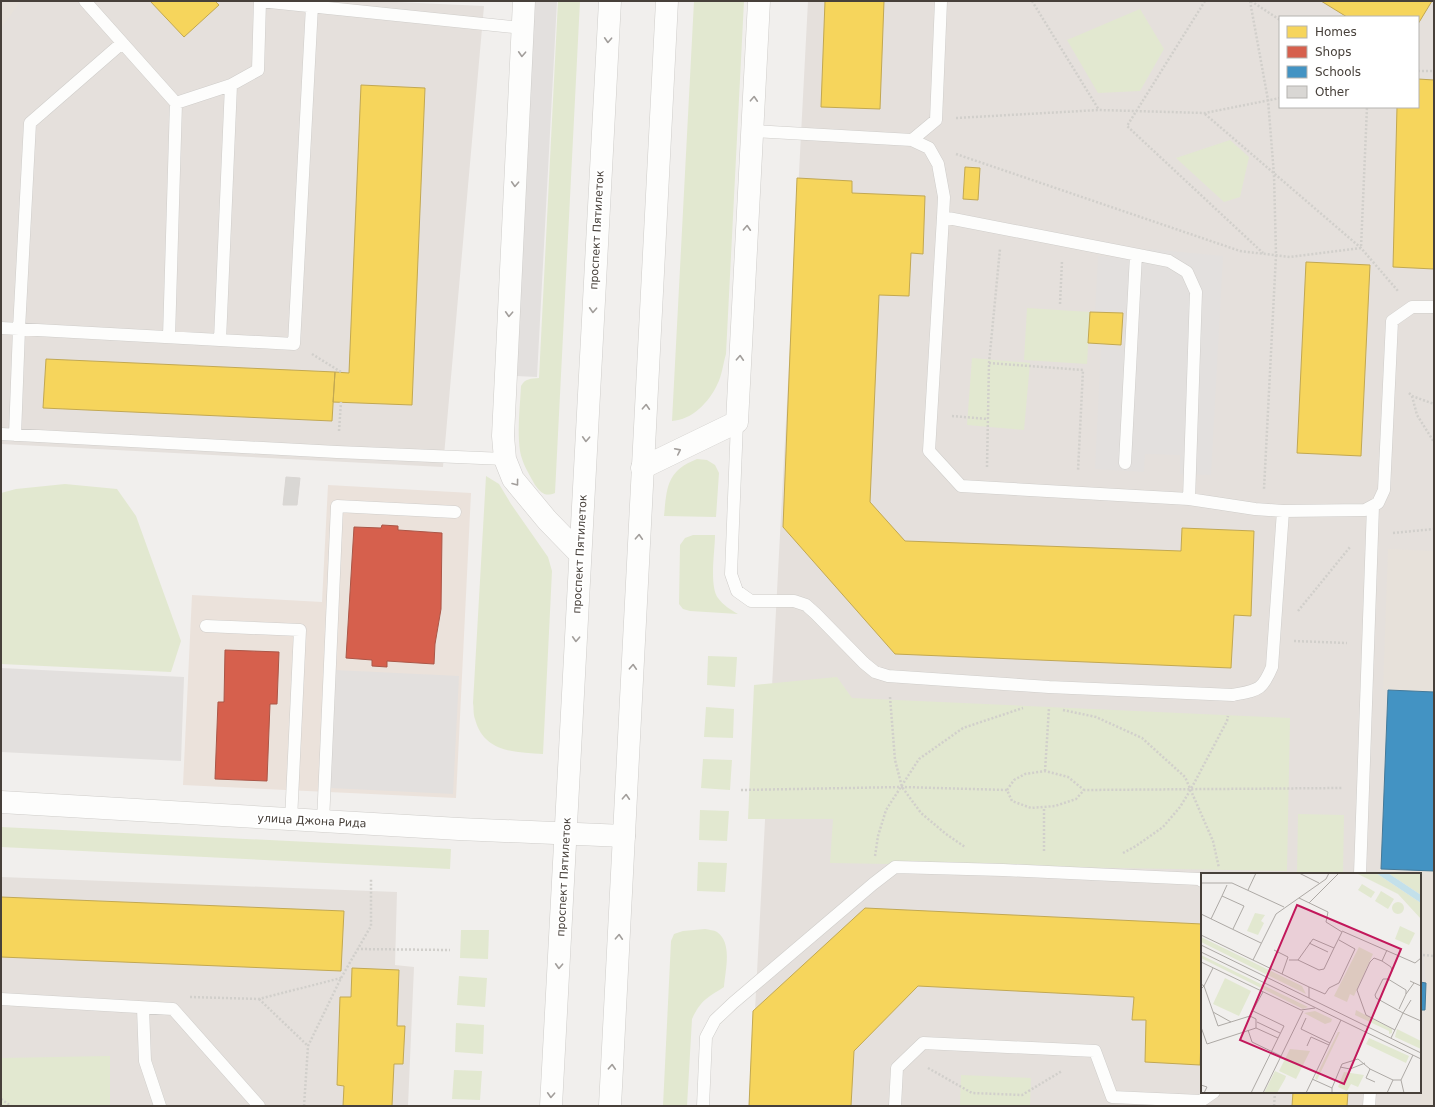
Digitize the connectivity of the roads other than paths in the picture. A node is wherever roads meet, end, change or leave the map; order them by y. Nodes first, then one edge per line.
1 (85, 1) edge
2 (260, 1) edge
3 (524, 1) edge
4 (610, 1) edge
5 (667, 1) edge
6 (759, 1) edge
7 (941, 1) edge
8 (312, 6) junction
9 (523, 28) junction
10 (122, 43) junction
11 (231, 85) junction
12 (176, 103) junction
13 (752, 131) junction
14 (912, 140) junction
15 (943, 217) junction
16 (1136, 255) junction
17 (1434, 307) edge
18 (1, 328) edge
19 (19, 328) junction
20 (170, 337) junction
21 (220, 340) junction
22 (737, 422) junction
23 (1, 434) edge
24 (15, 434) junction
25 (505, 459) junction
26 (1125, 463) dead end
27 (642, 468) junction
28 (1189, 499) junction
29 (1373, 506) junction
30 (1283, 511) junction
31 (455, 512) dead end
32 (580, 554) junction
33 (206, 626) dead end
34 (1, 802) edge
35 (291, 820) junction
36 (323, 822) junction
37 (566, 834) junction
38 (624, 836) junction
39 (1360, 873) edge
40 (1201, 881) edge
41 (1, 999) edge
42 (143, 1008) junction
43 (1213, 1093) edge
44 (1370, 1093) edge
45 (1111, 1102) edge
46 (1201, 1104) edge
47 (160, 1106) edge
48 (259, 1106) edge
49 (551, 1106) edge
50 (610, 1106) edge
51 (702, 1106) edge
52 (896, 1106) edge
53 (1369, 1106) edge

1 - 10 lane
2 - 8 lane
2 - 11 lane
3 - 9 street
4 -> 32 street, проспект Пятилеток
27 -> 5 street
13 -> 6 street
7 - 14 lane
8 - 9 lane
8 - 21 lane
9 -> 25 street
10 - 12 lane
10 - 19 lane
11 - 12 lane
11 - 21 lane
12 - 20 lane
13 - 14 lane
22 -> 13 street
14 - 15 lane
15 - 16 lane
15 - 28 lane
16 - 26 lane
16 - 28 lane
17 - 29 lane
18 - 19 lane
19 - 20 lane
19 - 24 lane
20 - 21 lane
27 -> 22 street
22 - 30 lane
23 - 24 lane
24 - 25 lane
25 -> 32 street
38 -> 27 street
28 - 30 lane
29 - 30 lane
29 - 39 lane
31 - 36 lane
32 -> 37 street, проспект Пятилеток
33 - 35 lane
34 - 35 street, улица Джона Рида
35 - 36 street, улица Джона Рида
36 - 37 street, улица Джона Рида
37 - 38 street, улица Джона Рида
37 -> 49 street, проспект Пятилеток
50 -> 38 street
40 - 51 lane
41 - 42 lane
42 - 47 lane
42 - 48 lane
43 - 46 lane
44 - 53 lane
45 - 46 lane
45 - 52 lane

